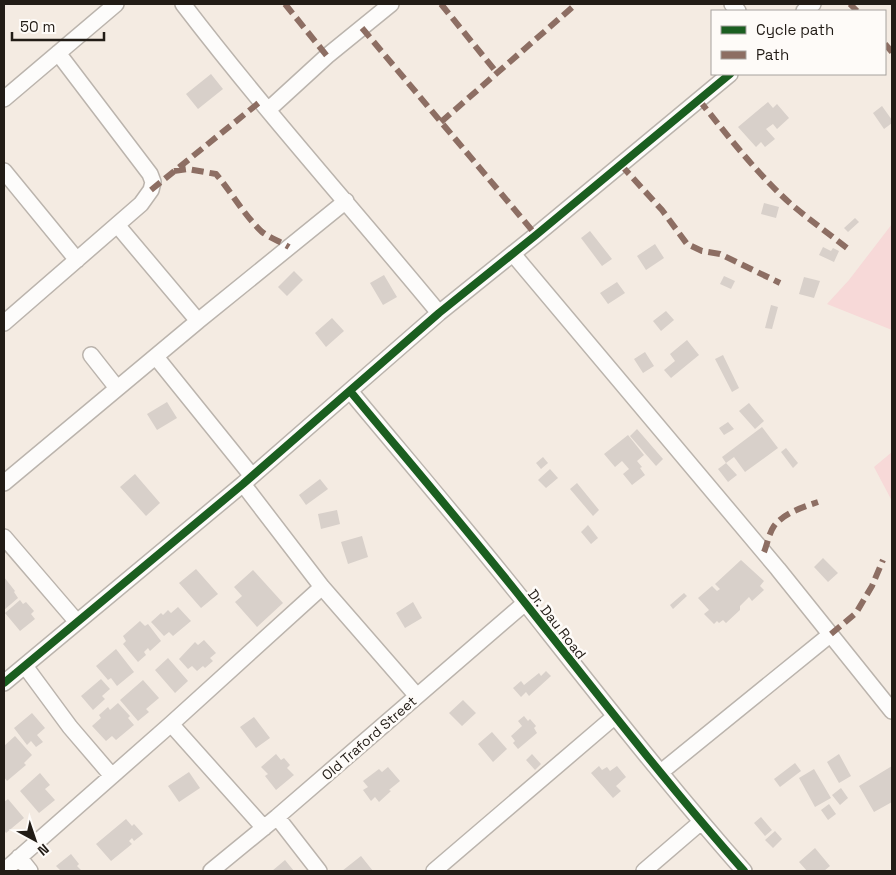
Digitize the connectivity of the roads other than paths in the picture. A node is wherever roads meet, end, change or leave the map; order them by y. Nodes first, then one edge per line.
1 (116, 4) edge
2 (183, 4) edge
3 (391, 4) edge
4 (58, 53) junction
5 (729, 75) edge
6 (4, 99) edge
7 (268, 110) junction
8 (4, 171) edge
9 (346, 201) junction
10 (118, 226) junction
11 (513, 254) junction
12 (77, 260) junction
13 (439, 313) junction
14 (198, 321) junction
15 (4, 323) edge
16 (91, 355) dead end
17 (156, 357) junction
18 (117, 388) junction
19 (350, 391) junction
20 (248, 480) junction
21 (4, 483) edge
22 (4, 537) edge
23 (322, 587) junction
24 (525, 603) junction
25 (77, 622) junction
26 (831, 634) junction
27 (25, 666) junction
28 (4, 683) edge
29 (417, 696) junction
30 (892, 711) edge
31 (614, 717) junction
32 (171, 724) junction
33 (661, 772) junction
34 (112, 776) junction
35 (276, 818) junction
36 (701, 822) junction
37 (264, 828) junction
38 (18, 857) junction
39 (4, 870) edge
40 (30, 871) edge
41 (211, 871) edge
42 (319, 871) edge
43 (434, 871) edge
44 (644, 871) edge
45 (744, 871) edge

1 - 4 street
2 - 7 street
3 - 7 street
4 - 6 street
4 - 10 street
5 - 11 street
7 - 9 street
8 - 12 street
9 - 13 street
9 - 14 street
10 - 12 street
10 - 14 street
11 - 13 street
11 - 26 street
12 - 15 street
13 - 19 street
14 - 17 street
16 - 18 street
17 - 18 street
17 - 20 street
18 - 21 street
19 - 20 street
19 - 24 street, Dr. Dau Road
20 - 23 street
20 - 25 street
22 - 25 street
23 - 29 street
23 - 32 street
24 - 29 street, Old Traford Street
24 - 31 street, Dr. Dau Road
25 - 27 street
26 - 30 street
26 - 33 street
27 - 28 street
27 - 34 street
29 - 35 street, Old Traford Street
31 - 33 street, Dr. Dau Road
31 - 43 street
32 - 34 street
32 - 37 street
33 - 36 street, Dr. Dau Road
34 - 38 street
35 - 37 street, Old Traford Street
35 - 42 street
36 - 44 street
36 - 45 street, Dr. Dau Road
37 - 41 street, Old Traford Street
38 - 39 street
38 - 40 street

